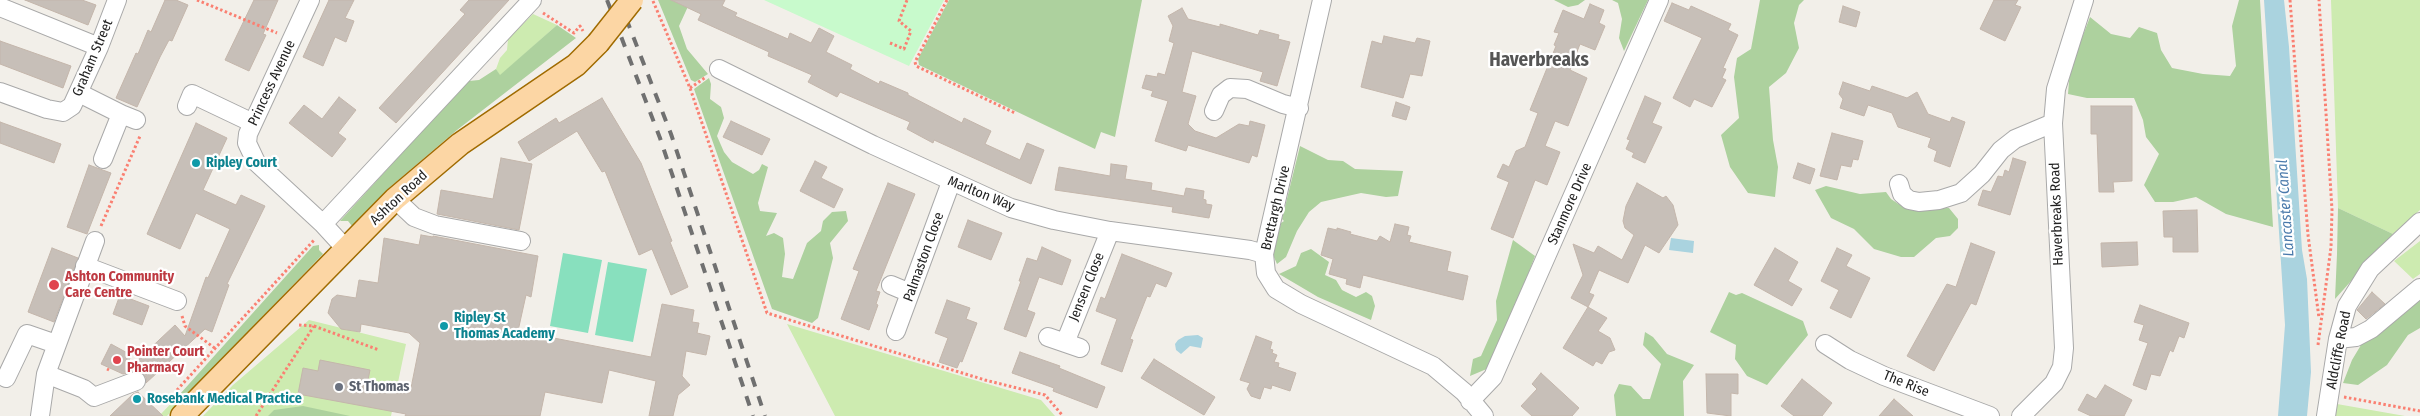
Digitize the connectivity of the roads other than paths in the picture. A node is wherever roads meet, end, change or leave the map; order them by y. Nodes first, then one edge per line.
1 (117, 0) edge
2 (310, 0) edge
3 (642, 0) edge
4 (1322, 0) edge
5 (1659, 0) edge
6 (2084, 0) edge
7 (531, 2) edge
8 (0, 7) edge
9 (99, 47) junction
10 (721, 75) dead end
11 (0, 92) edge
12 (79, 93) junction
13 (187, 106) dead end
14 (1299, 108) junction
15 (1214, 111) dead end
16 (253, 123) junction
17 (2053, 124) junction
18 (103, 159) dead end
19 (951, 182) junction
20 (1899, 184) dead end
21 (395, 199) junction
22 (2420, 222) edge
23 (322, 228) junction
24 (1110, 231) junction
25 (95, 241) road end
26 (521, 241) dead end
27 (345, 248) junction
28 (1264, 254) junction
29 (85, 266) junction
30 (891, 286) dead end
31 (2420, 288) edge
32 (910, 292) junction
33 (180, 309) road end
34 (896, 331) dead end
35 (1048, 337) dead end
36 (2338, 338) junction
37 (56, 344) junction
38 (1825, 344) dead end
39 (46, 374) junction
40 (6, 378) dead end
41 (136, 381) dead end
42 (1470, 401) junction
43 (40, 416) edge
44 (182, 416) edge
45 (1484, 416) edge
46 (1990, 416) edge
47 (2021, 416) edge
48 (2326, 416) edge

1 - 9 street, Graham Street
2 - 16 street, Princess Avenue
3 - 21 main road, Ashton Road, bridge
4 - 14 street, Brettargh Drive
5 - 42 street, Stanmore Drive
6 - 17 street, Haverbreaks Road
7 - 23 street
8 - 9 street
9 - 12 street, Graham Street
10 - 19 street, Marlton Way
11 - 12 street, Graham Street
12 - 18 street
13 - 16 street
14 - 15 street
14 - 28 street, Brettargh Drive
16 - 23 street, Princess Avenue
17 - 20 street
17 - 47 street, Haverbreaks Road
19 - 24 street, Marlton Way
19 - 32 street, Palmaston Close
21 - 26 street
21 - 27 main road, Ashton Road
22 - 36 street, Aldcliffe Road
23 - 27 street, Princess Avenue
24 - 28 street, Marlton Way
24 - 35 street, Jensen Close
25 - 29 street
27 - 44 main road, Ashton Road
28 - 42 street, Brettargh Drive
29 - 33 street
29 - 37 street
30 - 32 street
31 - 36 street
32 - 34 street, Palmaston Close
36 - 48 street, Aldcliffe Road
37 - 39 street
37 - 40 street
38 - 46 street, The Rise
39 - 41 street
39 - 43 street
42 - 45 street, Brettargh Drive

